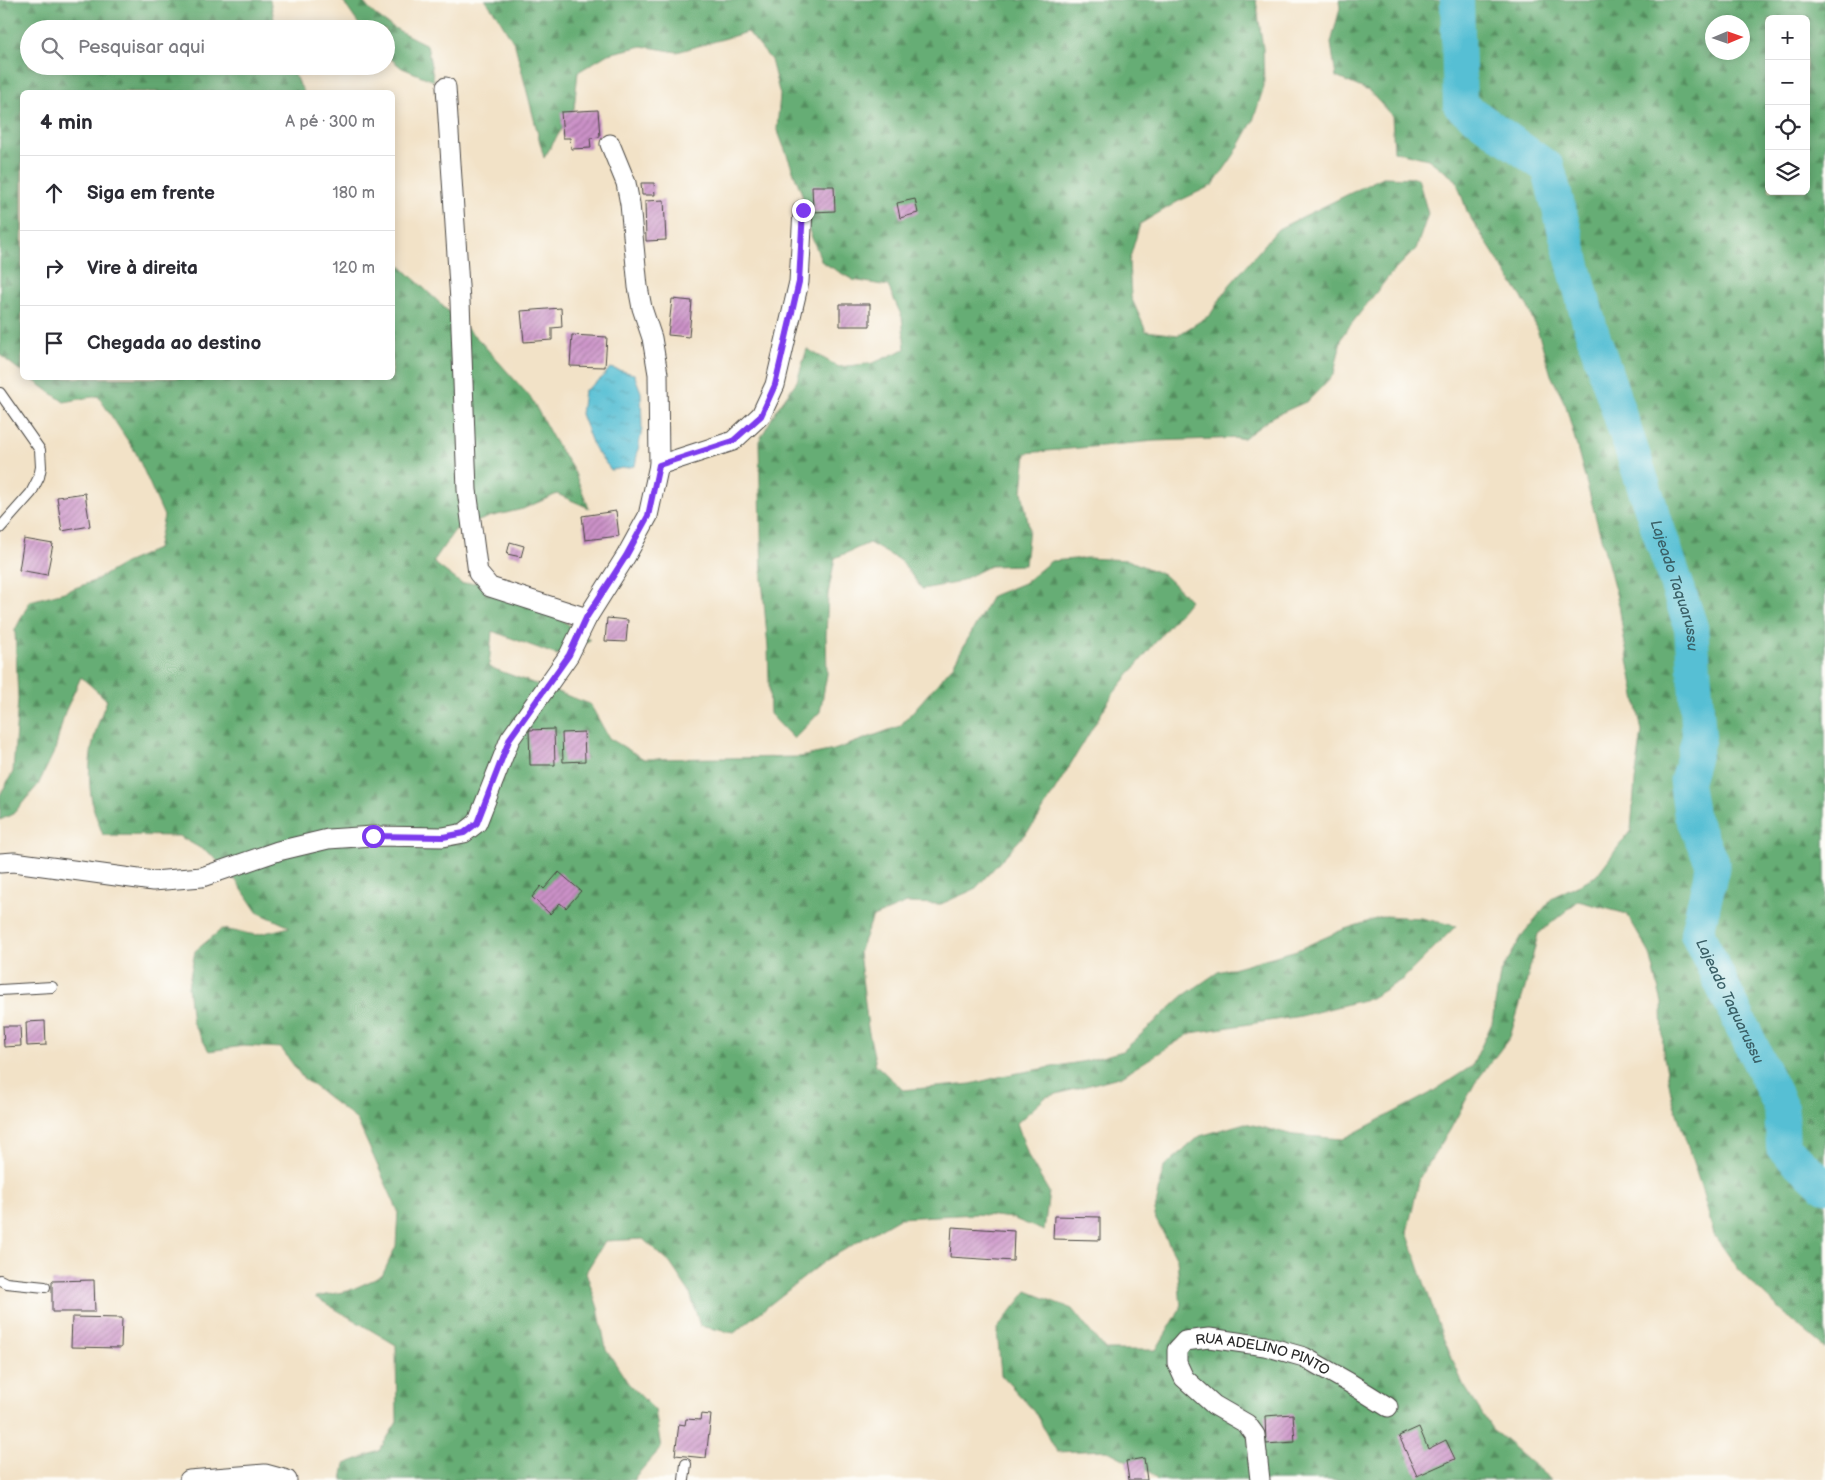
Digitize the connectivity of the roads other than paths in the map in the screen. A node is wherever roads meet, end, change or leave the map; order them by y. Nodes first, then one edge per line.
1 (446, 88) dead end
2 (610, 144) dead end
3 (803, 210) dead end
4 (0, 392) edge
5 (659, 465) junction
6 (0, 528) edge
7 (586, 618) junction
8 (0, 863) edge
9 (52, 987) dead end
10 (0, 990) edge
11 (0, 1280) edge
12 (45, 1287) dead end
13 (1388, 1407) dead end
14 (686, 1464) dead end
15 (189, 1480) edge
16 (287, 1480) edge
17 (684, 1480) edge
18 (1260, 1480) edge

1 - 7 street
2 - 5 street
3 - 5 street
4 - 6 lane
5 - 7 street
7 - 8 street
9 - 10 lane
11 - 12 lane
13 - 18 street, RUA ADELINO PINTO
14 - 17 lane
15 - 16 street

